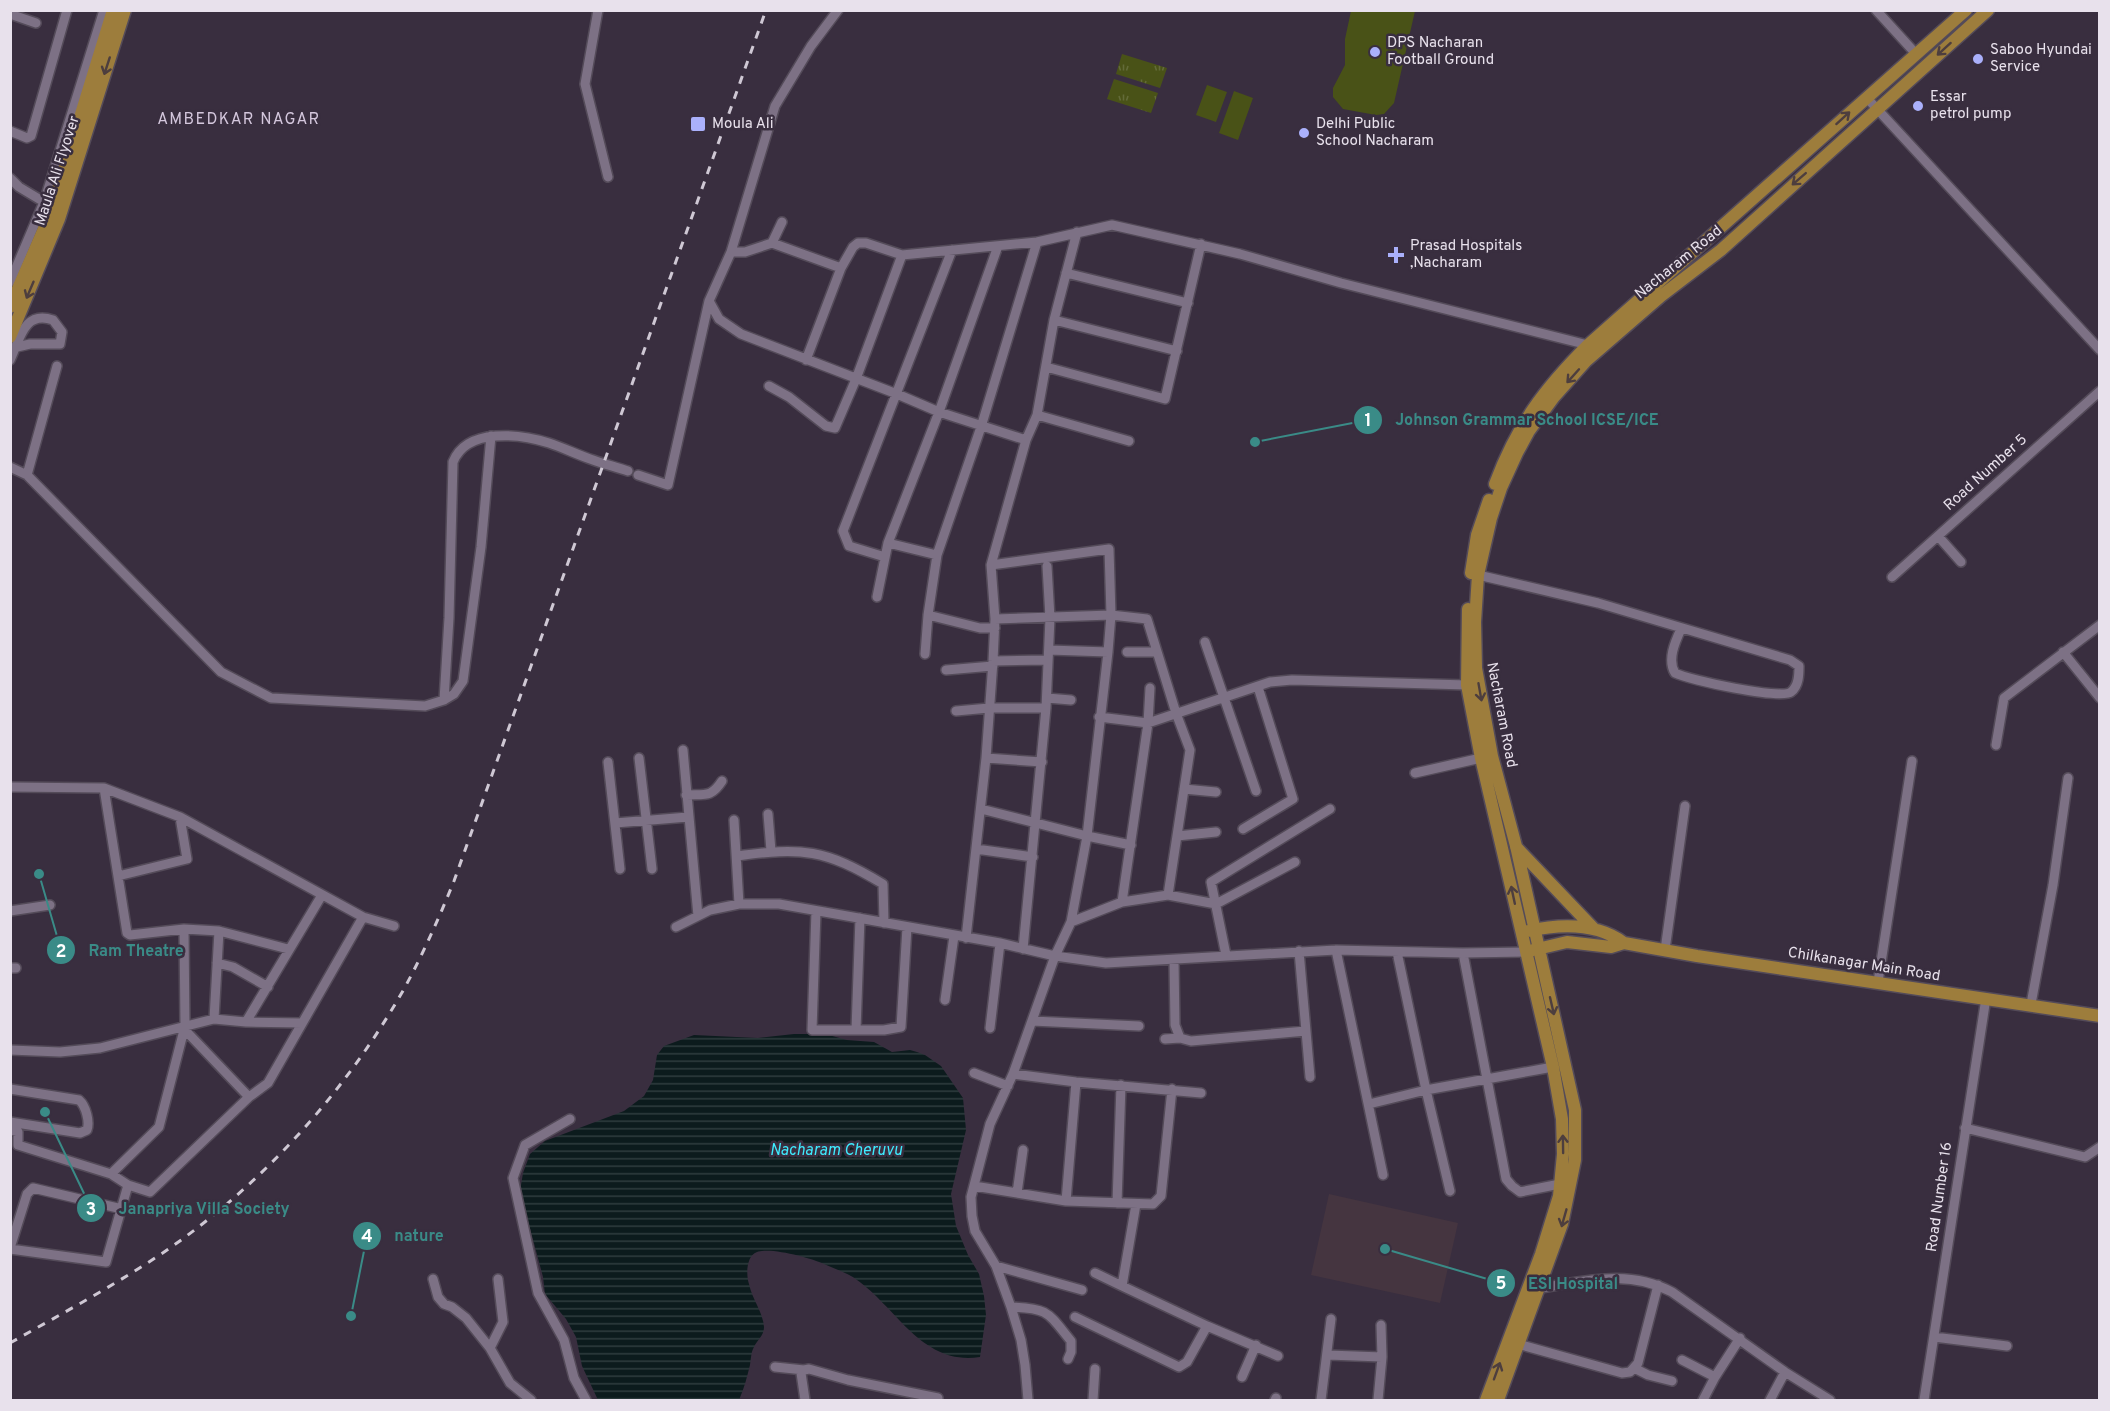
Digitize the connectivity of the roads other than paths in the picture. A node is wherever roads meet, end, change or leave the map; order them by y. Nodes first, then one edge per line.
1 (67, 10) edge
2 (104, 10) edge
3 (113, 10) edge
4 (125, 10) edge
5 (598, 10) edge
6 (838, 10) edge
7 (1876, 10) edge
8 (1966, 10) edge
9 (1988, 10) edge
10 (10, 14) edge
11 (36, 23) dead end
12 (1917, 55) junction
13 (1866, 97) junction
14 (1877, 109) junction
15 (10, 131) edge
16 (608, 177) dead end
17 (10, 178) edge
18 (44, 202) junction
19 (782, 222) dead end
20 (1077, 231) junction
21 (1037, 242) junction
22 (772, 243) junction
23 (1201, 244) junction
24 (998, 246) junction
25 (952, 250) junction
26 (731, 252) junction
27 (902, 255) junction
28 (841, 268) junction
29 (1066, 273) junction
30 (10, 282) edge
31 (709, 302) junction
32 (1188, 303) junction
33 (10, 307) edge
34 (1054, 320) junction
35 (14, 342) edge
36 (1592, 348) junction
37 (2100, 350) edge
38 (1177, 351) junction
39 (10, 360) edge
40 (806, 360) junction
41 (57, 366) dead end
42 (1046, 368) junction
43 (856, 379) junction
44 (769, 386) dead end
45 (2100, 391) edge
46 (897, 394) junction
47 (939, 412) junction
48 (1036, 415) junction
49 (981, 427) junction
50 (491, 436) junction
51 (1026, 440) junction
52 (1129, 441) dead end
53 (10, 467) edge
54 (628, 471) dead end
55 (27, 475) junction
56 (638, 475) dead end
57 (1938, 536) junction
58 (888, 543) junction
59 (937, 555) junction
60 (885, 557) junction
61 (1961, 562) dead end
62 (991, 565) junction
63 (1047, 566) dead end
64 (1478, 575) junction
65 (1893, 577) dead end
66 (877, 597) dead end
67 (928, 615) junction
68 (1111, 615) junction
69 (1050, 618) junction
70 (995, 623) junction
71 (2100, 624) edge
72 (1681, 629) junction
73 (1205, 642) dead end
74 (1127, 651) dead end
75 (1108, 652) junction
76 (1158, 652) junction
77 (2063, 652) junction
78 (925, 654) dead end
79 (1048, 655) junction
80 (993, 664) junction
81 (946, 670) dead end
82 (1467, 685) junction
83 (1258, 687) junction
84 (1150, 688) dead end
85 (1225, 697) junction
86 (2100, 698) edge
87 (444, 700) junction
88 (1071, 700) dead end
89 (1046, 703) junction
90 (989, 708) junction
91 (956, 711) dead end
92 (1176, 713) junction
93 (1099, 717) junction
94 (1148, 723) junction
95 (1996, 745) dead end
96 (683, 750) dead end
97 (639, 758) dead end
98 (1481, 758) junction
99 (986, 759) junction
100 (1912, 761) dead end
101 (608, 762) dead end
102 (1042, 762) junction
103 (1415, 773) dead end
104 (2068, 778) dead end
105 (722, 781) dead end
106 (10, 787) edge
107 (104, 788) junction
108 (1184, 789) junction
109 (1256, 790) dead end
110 (1216, 792) dead end
111 (686, 795) junction
112 (1685, 806) dead end
113 (981, 809) junction
114 (1330, 809) dead end
115 (768, 814) dead end
116 (180, 817) junction
117 (688, 817) junction
118 (646, 820) junction
119 (734, 820) dead end
120 (1035, 822) junction
121 (615, 823) junction
122 (1243, 829) dead end
123 (1216, 832) dead end
124 (1087, 836) junction
125 (1177, 836) junction
126 (1131, 845) junction
127 (1516, 846) junction
128 (976, 849) junction
129 (771, 851) junction
130 (736, 856) junction
131 (1033, 857) junction
132 (1295, 862) dead end
133 (620, 869) dead end
134 (652, 869) dead end
135 (118, 876) junction
136 (322, 895) junction
137 (1168, 895) junction
138 (1122, 902) junction
139 (739, 904) junction
140 (1216, 904) junction
141 (50, 905) dead end
142 (10, 911) edge
143 (816, 911) junction
144 (698, 916) junction
145 (363, 917) junction
146 (860, 918) junction
147 (1071, 922) junction
148 (884, 923) junction
149 (394, 926) dead end
150 (676, 927) dead end
151 (907, 927) junction
152 (184, 929) junction
153 (1594, 929) junction
154 (1528, 931) junction
155 (219, 932) junction
156 (954, 936) junction
157 (966, 938) junction
158 (1624, 943) junction
159 (1000, 944) junction
160 (288, 949) junction
161 (1023, 949) junction
162 (1336, 950) junction
163 (1532, 950) junction
164 (1665, 950) junction
165 (1299, 951) junction
166 (1397, 952) junction
167 (1462, 953) junction
168 (1226, 955) junction
169 (1055, 956) junction
170 (1174, 960) junction
171 (217, 963) junction
172 (1878, 982) junction
173 (268, 987) junction
174 (1986, 998) junction
175 (945, 1000) dead end
176 (2031, 1004) junction
177 (2100, 1016) edge
178 (214, 1019) junction
179 (1032, 1021) junction
180 (246, 1022) junction
181 (302, 1023) junction
182 (1139, 1026) dead end
183 (185, 1028) junction
184 (990, 1028) dead end
185 (856, 1030) junction
186 (1306, 1031) junction
187 (1180, 1038) junction
188 (1165, 1039) dead end
189 (10, 1050) edge
190 (1553, 1067) junction
191 (974, 1073) dead end
192 (1013, 1074) junction
193 (1310, 1077) dead end
194 (1486, 1080) junction
195 (1076, 1082) junction
196 (1121, 1085) junction
197 (1008, 1086) junction
198 (11, 1089) edge
199 (1172, 1089) junction
200 (1426, 1090) junction
201 (1201, 1093) dead end
202 (249, 1097) junction
203 (1369, 1104) junction
204 (570, 1119) dead end
205 (10, 1122) edge
206 (1965, 1128) junction
207 (10, 1130) edge
208 (2100, 1147) edge
209 (1023, 1150) dead end
210 (111, 1174) junction
211 (1383, 1174) dead end
212 (1560, 1184) junction
213 (128, 1185) junction
214 (974, 1186) junction
215 (1450, 1191) dead end
216 (1017, 1193) junction
217 (1066, 1202) junction
218 (1117, 1203) junction
219 (1136, 1204) junction
220 (122, 1209) junction
221 (10, 1248) edge
222 (996, 1266) junction
223 (1095, 1273) dead end
224 (433, 1279) dead end
225 (498, 1279) dead end
226 (1658, 1285) junction
227 (1122, 1286) junction
228 (1540, 1288) junction
229 (1082, 1290) dead end
230 (1011, 1307) junction
231 (1075, 1317) dead end
232 (1331, 1319) dead end
233 (1381, 1325) dead end
234 (1207, 1326) junction
235 (1934, 1337) junction
236 (1740, 1338) junction
237 (1514, 1343) junction
238 (1256, 1346) junction
239 (2007, 1346) dead end
240 (490, 1348) junction
241 (1328, 1355) junction
242 (1278, 1356) dead end
243 (1382, 1357) junction
244 (1068, 1359) dead end
245 (1682, 1360) dead end
246 (775, 1367) dead end
247 (1634, 1368) junction
248 (1095, 1369) dead end
249 (804, 1370) junction
250 (1785, 1372) junction
251 (1242, 1377) dead end
252 (1715, 1377) junction
253 (1672, 1381) dead end
254 (935, 1386) dead end
255 (938, 1399) edge
256 (531, 1401) edge
257 (586, 1401) edge
258 (805, 1401) edge
259 (1028, 1401) edge
260 (1094, 1401) edge
261 (1321, 1401) edge
262 (1378, 1401) edge
263 (1486, 1401) edge
264 (1498, 1401) edge
265 (1704, 1401) edge
266 (1770, 1401) edge
267 (1830, 1401) edge
268 (1924, 1401) edge

1 - 15 street
2 - 18 street
3 - 33 main road, Maula Ali Flyover
4 -> 35 main road, Maula Ali Flyover
5 - 16 street
6 - 26 street
7 - 12 street
8 - 12 main road, Nacharam Road
9 -> 14 main road, Nacharam Road
10 - 11 street
12 - 13 main road, Nacharam Road
13 - 14 street
36 -> 13 main road, Nacharam Road
14 -> 36 main road, Nacharam Road
14 - 37 street
17 - 18 street
18 - 30 street
19 - 22 street
20 - 21 street
20 - 23 street
20 - 29 street
21 - 24 street
21 - 49 street
22 - 26 street
22 - 28 street
23 - 32 street
23 - 36 street
24 - 25 street
24 - 47 street
25 - 27 street
25 - 46 street
26 - 31 street
27 - 28 street
27 - 43 street
28 - 40 street
29 - 32 street
29 - 34 street
31 - 40 street
31 - 56 street
32 - 38 street
34 - 38 street
34 - 42 street
35 - 35 street
35 - 39 street
36 -> 64 main road, Nacharam Road
36 - 82 main road, Nacharam Road
38 - 42 street
40 - 43 street
41 - 55 street
42 - 48 street
43 - 44 street
43 - 46 street
45 - 57 street, Road Number 5
46 - 47 street
46 - 60 street
47 - 49 street
47 - 58 street
48 - 51 street
48 - 52 street
49 - 51 street
49 - 59 street
50 - 54 street
50 - 87 street
50 - 87 street
51 - 62 street
53 - 55 street
55 - 87 street
57 - 61 street
57 - 65 street, Road Number 5
58 - 59 street
58 - 60 street
59 - 67 street
60 - 66 street
62 - 68 street
62 - 70 street
63 - 69 street
64 - 72 street
64 -> 127 main road, Nacharam Road
67 - 70 street
67 - 78 street
68 - 69 street
68 - 75 street
68 - 76 street
69 - 70 street
69 - 79 street
70 - 80 street
71 - 77 street
72 - 72 street
73 - 85 street
74 - 76 street
75 - 79 street
75 - 93 street
76 - 92 street
77 - 86 street
77 - 95 street
79 - 80 street
79 - 89 street
80 - 81 street
80 - 90 street
82 - 83 street
82 - 98 main road, Nacharam Road
83 - 85 street
83 - 122 street
84 - 94 street
85 - 92 street
85 - 109 street
88 - 89 street
89 - 90 street
89 - 102 street
90 - 91 street
90 - 99 street
92 - 94 street
92 - 108 street
93 - 94 street
93 - 124 street
94 - 126 street
96 - 111 street
97 - 118 street
98 - 103 street
154 -> 98 main road, Nacharam Road
99 - 102 street
99 - 113 street
100 - 172 street
101 - 121 street
102 - 120 street
104 - 176 street
105 - 111 street
106 - 107 street
107 - 116 street
107 - 135 street
108 - 110 street
108 - 125 street
111 - 117 street
112 - 164 street
113 - 120 street
113 - 128 street
114 - 140 street
115 - 129 street
116 - 135 street
116 - 136 street
117 - 118 street
117 - 144 street
118 - 121 street
118 - 134 street
119 - 130 street
120 - 124 street
120 - 131 street
121 - 133 street
123 - 125 street
124 - 126 street
124 - 147 street
125 - 137 street
126 - 138 street
127 - 153 main road
127 - 154 main road, Nacharam Road
128 - 131 street
128 - 157 street
129 - 130 street
129 - 148 street
130 - 139 street
131 - 161 street
132 - 140 street
135 - 152 street
136 - 145 street
136 - 160 street
137 - 138 street
137 - 140 street
138 - 147 street
139 - 143 street
139 - 144 street
140 - 168 street
141 - 142 street
143 - 146 street
143 - 185 street
144 - 150 street
145 - 149 street
145 - 181 street
146 - 148 street
146 - 185 street
147 - 169 street
148 - 151 street
151 - 156 street
151 - 185 street
152 - 155 street
152 - 183 street
153 - 154 main road
153 - 158 main road
154 - 163 main road, Nacharam Road
155 - 160 street
155 - 171 street
156 - 157 street
156 - 175 street
157 - 159 street
158 - 163 main road
158 - 164 main road, Chilkanagar Main Road
159 - 161 street
159 - 184 street
160 - 173 street
161 - 169 street
162 - 165 street
162 - 166 street
162 - 203 street
163 - 167 street
163 - 190 main road, Nacharam Road
163 -> 228 main road, Nacharam Road
164 - 172 main road, Chilkanagar Main Road
165 - 168 street
165 - 186 street
166 - 167 street
166 - 200 street
167 - 194 street
168 - 170 street
169 - 170 street
169 - 179 street
170 - 187 street
171 - 173 street
171 - 178 street
172 - 174 main road, Chilkanagar Main Road
173 - 180 street
174 - 176 main road, Chilkanagar Main Road
174 - 206 street, Road Number 16
176 - 177 main road, Chilkanagar Main Road
178 - 180 street
178 - 183 street
179 - 182 street
179 - 192 street
180 - 181 street
181 - 202 street
183 - 189 street
183 - 202 street
183 - 210 street
186 - 187 street
186 - 193 street
187 - 188 street
190 - 194 street
212 -> 190 main road, Nacharam Road
191 - 197 street
192 - 195 street
192 - 197 street
194 - 200 street
194 - 212 street
195 - 196 street
195 - 217 street
196 - 199 street
196 - 218 street
197 - 214 street
198 - 205 street
199 - 201 street
199 - 219 street
200 - 203 street
200 - 215 street
202 - 213 street
203 - 211 street
204 - 257 street
206 - 208 street
206 - 235 street, Road Number 16
207 - 210 street
209 - 216 street
210 - 213 street
212 - 237 main road, Nacharam Road
213 - 220 street
214 - 216 street
214 - 222 street
216 - 217 street
217 - 218 street
218 - 219 street
219 - 227 street
220 - 221 street
220 - 221 street
222 - 229 street
222 - 230 street
223 - 227 street
224 - 240 street
225 - 240 street
226 - 228 street
226 - 236 street
226 - 247 street
227 - 234 street
228 - 237 main road, Nacharam Road
230 - 244 street
230 - 259 street
231 - 234 street
232 - 241 street
233 - 243 street
234 - 238 street
235 - 239 street
235 - 268 street, Road Number 16
236 - 250 street
236 - 252 street
237 - 247 street
263 -> 237 main road, Nacharam Road
237 - 264 main road, Nacharam Road
238 - 242 street
238 - 251 street
240 - 256 street
241 - 243 street
241 - 261 street
243 - 262 street
245 - 252 street
246 - 249 street
247 - 253 street
248 - 260 street
249 - 255 street
249 - 258 street
250 - 266 street
250 - 267 street
252 - 265 street
254 - 255 street

